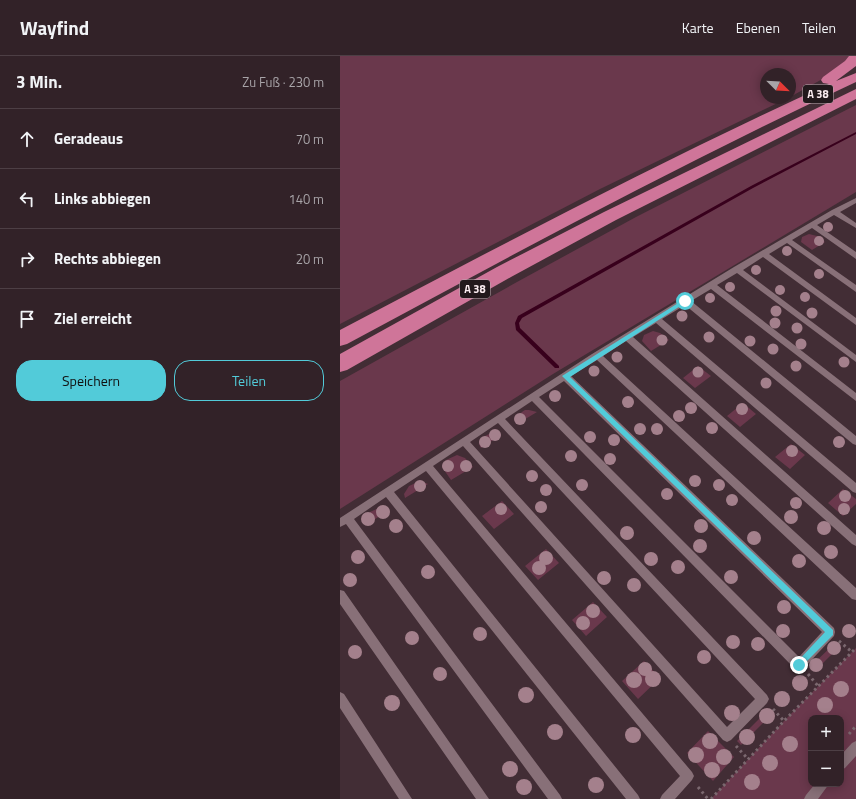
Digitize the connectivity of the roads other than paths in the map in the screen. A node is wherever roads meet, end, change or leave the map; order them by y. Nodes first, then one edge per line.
1 (856, 56) edge
2 (856, 76) edge
3 (856, 93) edge
4 (779, 112) junction
5 (856, 200) edge
6 (834, 212) junction
7 (812, 225) junction
8 (856, 226) edge
9 (787, 240) junction
10 (764, 254) junction
11 (856, 256) edge
12 (737, 269) junction
13 (711, 285) junction
14 (856, 289) edge
15 (685, 301) junction
16 (657, 319) junction
17 (856, 322) edge
18 (627, 337) junction
19 (340, 339) edge
20 (598, 356) junction
21 (856, 359) edge
22 (340, 364) edge
23 (565, 376) junction
24 (533, 397) junction
25 (856, 398) edge
26 (500, 419) junction
27 (464, 441) junction
28 (856, 441) edge
29 (427, 466) junction
30 (856, 489) edge
31 (388, 492) junction
32 (344, 521) edge
33 (856, 541) edge
34 (340, 595) edge
35 (856, 595) edge
36 (340, 698) edge
37 (856, 747) edge
38 (844, 761) edge
39 (820, 787) edge
40 (406, 799) edge
41 (483, 799) edge
42 (556, 799) edge
43 (634, 799) edge
44 (666, 799) edge
45 (810, 799) edge

1 - 4 highway
2 - 4 highway, A 38
3 - 22 highway, A 38
4 - 19 highway, A 38
5 - 6 lane
6 - 7 lane
6 - 8 lane
7 - 9 lane
7 - 11 lane
9 - 10 lane
9 - 14 lane
10 - 12 lane
10 - 17 lane
12 - 13 lane
12 - 21 lane
13 - 15 lane
13 - 25 lane
15 - 16 lane
15 - 28 lane
16 - 18 lane
16 - 30 lane
18 - 20 lane
18 - 33 lane
20 - 23 lane
20 - 35 lane
23 - 24 lane
23 - 24 lane
24 - 26 lane
26 - 27 lane
26 - 27 lane
27 - 29 lane
29 - 31 lane
29 - 44 lane
31 - 32 lane
31 - 43 lane
32 - 42 lane
34 - 41 lane
36 - 40 lane
37 - 38 lane
39 - 45 lane

